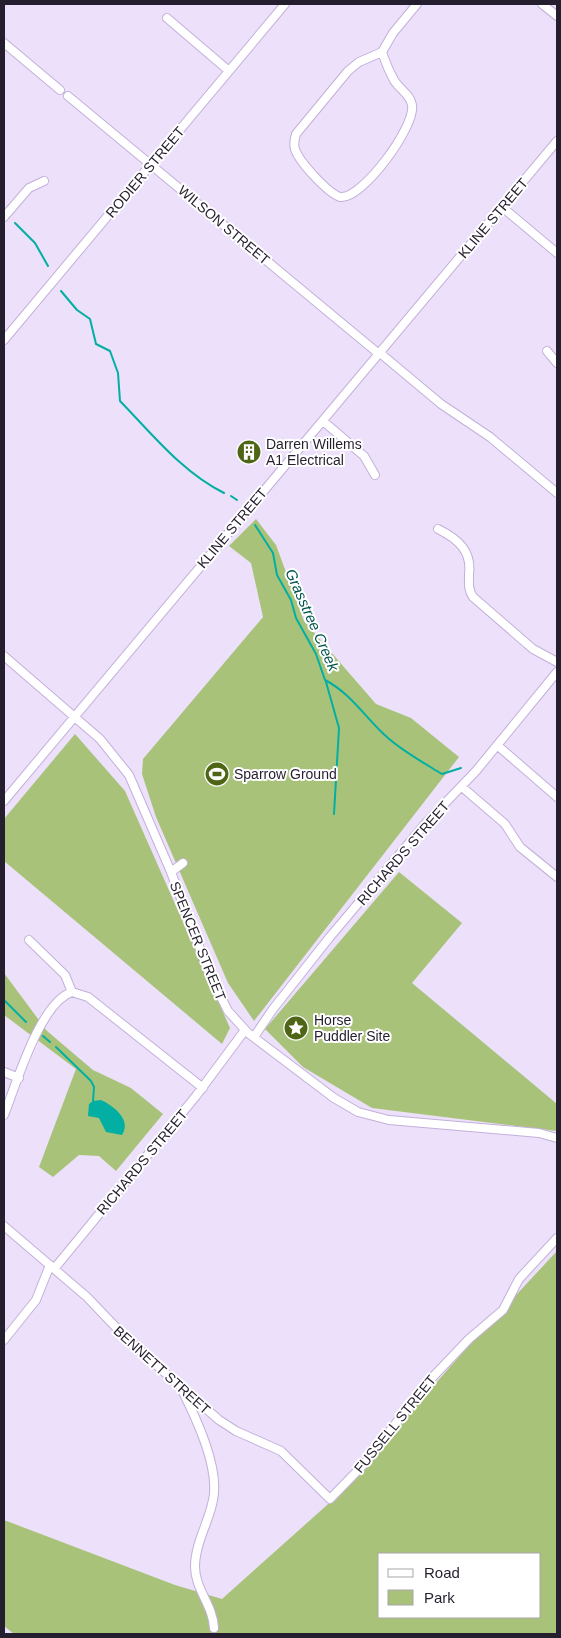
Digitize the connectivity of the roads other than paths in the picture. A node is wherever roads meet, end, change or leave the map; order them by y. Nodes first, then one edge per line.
1 (285, 4) edge
2 (417, 4) edge
3 (542, 4) edge
4 (557, 16) edge
5 (167, 18) dead end
6 (4, 43) edge
7 (382, 52) junction
8 (229, 71) junction
9 (60, 90) dead end
10 (68, 96) dead end
11 (557, 141) edge
12 (151, 165) junction
13 (44, 180) dead end
14 (502, 207) junction
15 (4, 217) edge
16 (557, 253) edge
17 (5, 334) edge
18 (547, 351) dead end
19 (379, 354) junction
20 (557, 363) edge
21 (323, 422) junction
22 (375, 475) dead end
23 (557, 493) edge
24 (438, 529) dead end
25 (4, 656) edge
26 (557, 662) edge
27 (556, 676) edge
28 (75, 716) junction
29 (497, 745) junction
30 (462, 787) junction
31 (557, 797) edge
32 (4, 801) edge
33 (183, 863) dead end
34 (171, 872) junction
35 (557, 877) edge
36 (29, 940) dead end
37 (72, 992) junction
38 (245, 1030) junction
39 (254, 1037) junction
40 (4, 1072) edge
41 (19, 1078) junction
42 (203, 1088) junction
43 (4, 1115) edge
44 (557, 1138) edge
45 (4, 1226) edge
46 (557, 1238) edge
47 (52, 1267) junction
48 (4, 1340) edge
49 (180, 1386) junction
50 (330, 1499) joint
51 (214, 1628) dead end

1 - 8 street, RODIER STREET
2 - 7 street
3 - 4 street
5 - 8 street
6 - 9 street
7 - 7 street
8 - 12 street, RODIER STREET
10 - 12 street, WILSON STREET
11 - 14 street, KLINE STREET
12 - 17 street, RODIER STREET
12 - 19 street, WILSON STREET
13 - 15 street
14 - 16 street
14 - 19 street, KLINE STREET
18 - 20 street
19 - 21 street, KLINE STREET
19 - 23 street, WILSON STREET
21 - 22 street
21 - 28 street, KLINE STREET
24 - 26 street
25 - 28 street, SPENCER STREET
27 - 29 street, RICHARDS STREET
28 - 32 street, KLINE STREET
28 - 34 street, SPENCER STREET
29 - 30 street, RICHARDS STREET
29 - 31 street
30 - 35 street
30 - 39 street, RICHARDS STREET
33 - 34 street
34 - 38 street, SPENCER STREET
36 - 37 street
37 - 41 street
37 - 42 street
38 - 39 street, SPENCER STREET
38 - 42 street, RICHARDS STREET
39 - 44 street, SPENCER STREET
40 - 41 street
41 - 43 street
42 - 47 street, RICHARDS STREET
45 - 47 street, BENNETT STREET
46 - 50 street, FUSSELL STREET
47 - 48 street, RICHARDS STREET
47 - 49 street, BENNETT STREET
49 - 50 street, BENNETT STREET
49 - 51 street

